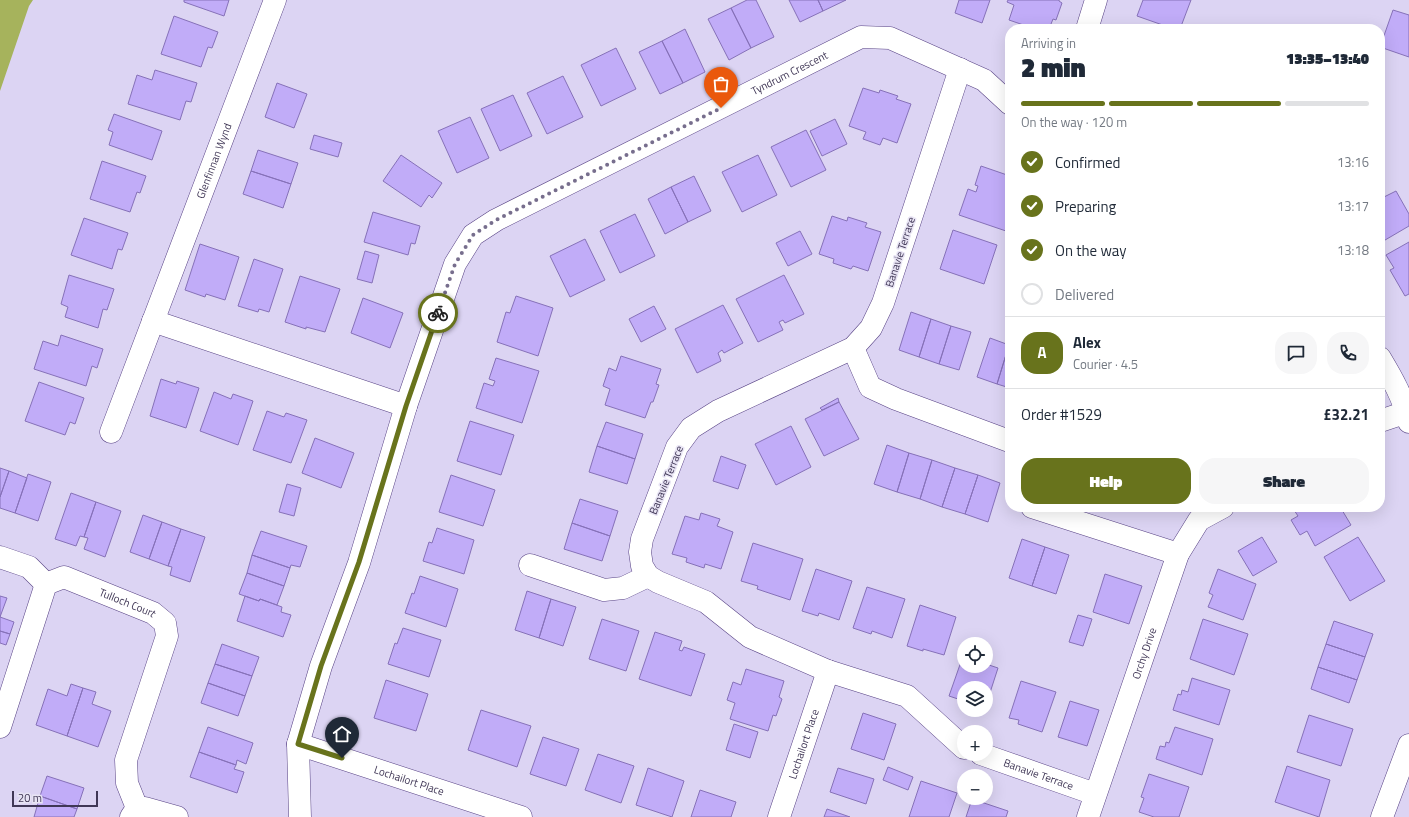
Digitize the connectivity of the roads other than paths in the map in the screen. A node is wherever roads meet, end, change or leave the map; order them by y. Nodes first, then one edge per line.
1 (275, 0) edge
2 (1096, 0) edge
3 (1089, 24) edge
4 (960, 69) junction
5 (1005, 99) edge
6 (153, 321) junction
7 (853, 348) junction
8 (1385, 366) edge
9 (406, 406) junction
10 (1408, 417) edge
11 (1385, 420) edge
12 (111, 432) dead end
13 (1005, 440) edge
14 (1048, 512) edge
15 (1213, 512) edge
16 (1178, 554) junction
17 (0, 557) edge
18 (530, 565) dead end
19 (648, 576) junction
20 (46, 584) junction
21 (828, 671) junction
22 (0, 727) edge
23 (957, 742) edge
24 (298, 744) junction
25 (1409, 745) edge
26 (993, 758) edge
27 (1095, 794) junction
28 (134, 812) edge
29 (177, 817) edge
30 (300, 817) edge
31 (522, 817) edge
32 (779, 817) edge
33 (1088, 817) edge
34 (1382, 817) edge

1 - 6 street, Glenfinnan Wynd
2 - 3 street
4 - 5 street, Tyndrum Crescent
4 - 7 street, Banavie Terrace
4 - 9 street, Tyndrum Crescent
6 - 9 street
6 - 12 street, Glenfinnan Wynd
7 - 13 street
7 - 19 street, Banavie Terrace
8 - 10 street
9 - 24 street, Tyndrum Crescent
10 - 11 street
14 - 16 street
15 - 16 street, Orchy Drive
16 - 27 street, Orchy Drive
17 - 20 street
18 - 19 street
19 - 21 street
20 - 22 street
20 - 28 street, Tulloch Court
21 - 23 street
21 - 32 street, Lochailort Place
24 - 30 street, Tyndrum Crescent
24 - 31 street, Lochailort Place
25 - 34 street
26 - 27 street, Banavie Terrace
27 - 33 street, Orchy Drive
28 - 29 street, Tulloch Court

